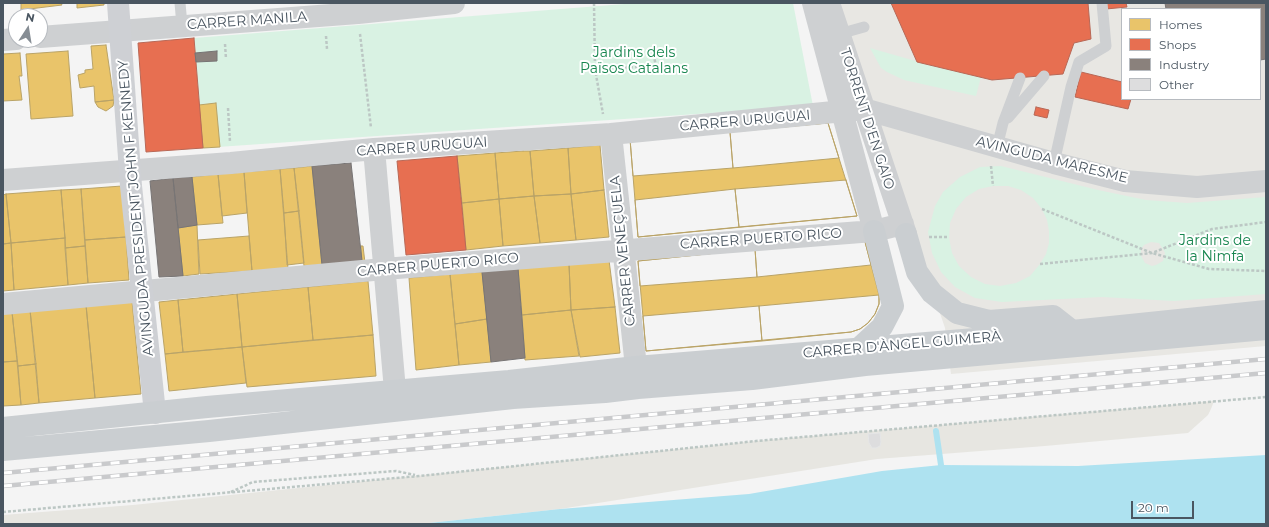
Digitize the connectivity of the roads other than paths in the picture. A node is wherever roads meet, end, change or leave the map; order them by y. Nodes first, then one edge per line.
1 (118, 3) edge
2 (180, 3) edge
3 (454, 3) edge
4 (813, 3) edge
5 (829, 3) edge
6 (1102, 3) edge
7 (412, 5) edge
8 (357, 8) edge
9 (306, 10) edge
10 (182, 26) junction
11 (864, 27) dead end
12 (120, 30) junction
13 (840, 34) junction
14 (48, 36) edge
15 (1044, 76) dead end
16 (1020, 78) dead end
17 (864, 109) junction
18 (841, 112) junction
19 (1003, 123) junction
20 (611, 134) junction
21 (997, 147) junction
22 (374, 149) junction
23 (1054, 163) junction
24 (129, 170) junction
25 (3, 180) edge
26 (1266, 181) edge
27 (904, 229) junction
28 (874, 231) junction
29 (623, 250) junction
30 (384, 269) junction
31 (142, 291) junction
32 (3, 304) edge
33 (1266, 311) edge
34 (1266, 329) edge
35 (1072, 331) junction
36 (857, 350) junction
37 (636, 367) junction
38 (394, 379) dead end
39 (401, 410) junction
40 (155, 413) junction
41 (3, 428) edge
42 (3, 450) edge

1 - 12 street, AVINGUDA PRESIDENT JOHN F KENNEDY
2 - 10 lane
3 - 7 street, CARRER MANILA
4 - 18 street, TORRENT D'EN GAIO
5 - 13 street, TORRENT D'EN GAIO
6 - 23 lane
7 - 8 street, CARRER MANILA
8 - 9 street, CARRER MANILA
9 - 10 street, CARRER MANILA
10 - 12 street, CARRER MANILA
11 - 13 lane
12 - 14 street, CARRER MANILA
12 - 24 street, AVINGUDA PRESIDENT JOHN F KENNEDY
13 - 17 street, TORRENT D'EN GAIO
15 - 19 lane
16 - 19 lane
17 - 18 street, AVINGUDA MARESME
17 - 21 street, AVINGUDA MARESME
17 - 27 street, TORRENT D'EN GAIO
18 - 20 street, CARRER URUGUAI
18 - 28 street, TORRENT D'EN GAIO
19 - 21 lane
20 - 22 street, CARRER URUGUAI
20 - 29 street, CARRER VENEÇUELA
21 - 23 street, AVINGUDA MARESME
22 - 24 street, CARRER URUGUAI
22 - 30 street
23 - 26 street, AVINGUDA MARESME
24 - 25 street, CARRER URUGUAI
24 - 31 street, AVINGUDA PRESIDENT JOHN F KENNEDY
27 - 28 street, CARRER PUERTO RICO
27 - 35 main road
28 - 29 street, CARRER PUERTO RICO
28 - 36 main road
29 - 30 street, CARRER PUERTO RICO
29 - 37 street, CARRER VENEÇUELA
30 - 31 street, CARRER PUERTO RICO
30 - 38 street
31 - 32 street, CARRER PUERTO RICO
31 - 40 street, AVINGUDA PRESIDENT JOHN F KENNEDY
33 - 35 main road, CARRER D'ÀNGEL GUIMERÀ
34 - 39 main road, CARRER D'ÀNGEL GUIMERÀ
35 - 36 main road, CARRER D'ÀNGEL GUIMERÀ
36 - 37 main road, CARRER D'ÀNGEL GUIMERÀ
37 - 40 main road, CARRER D'ÀNGEL GUIMERÀ
39 - 40 main road
39 - 42 main road
40 - 41 main road

